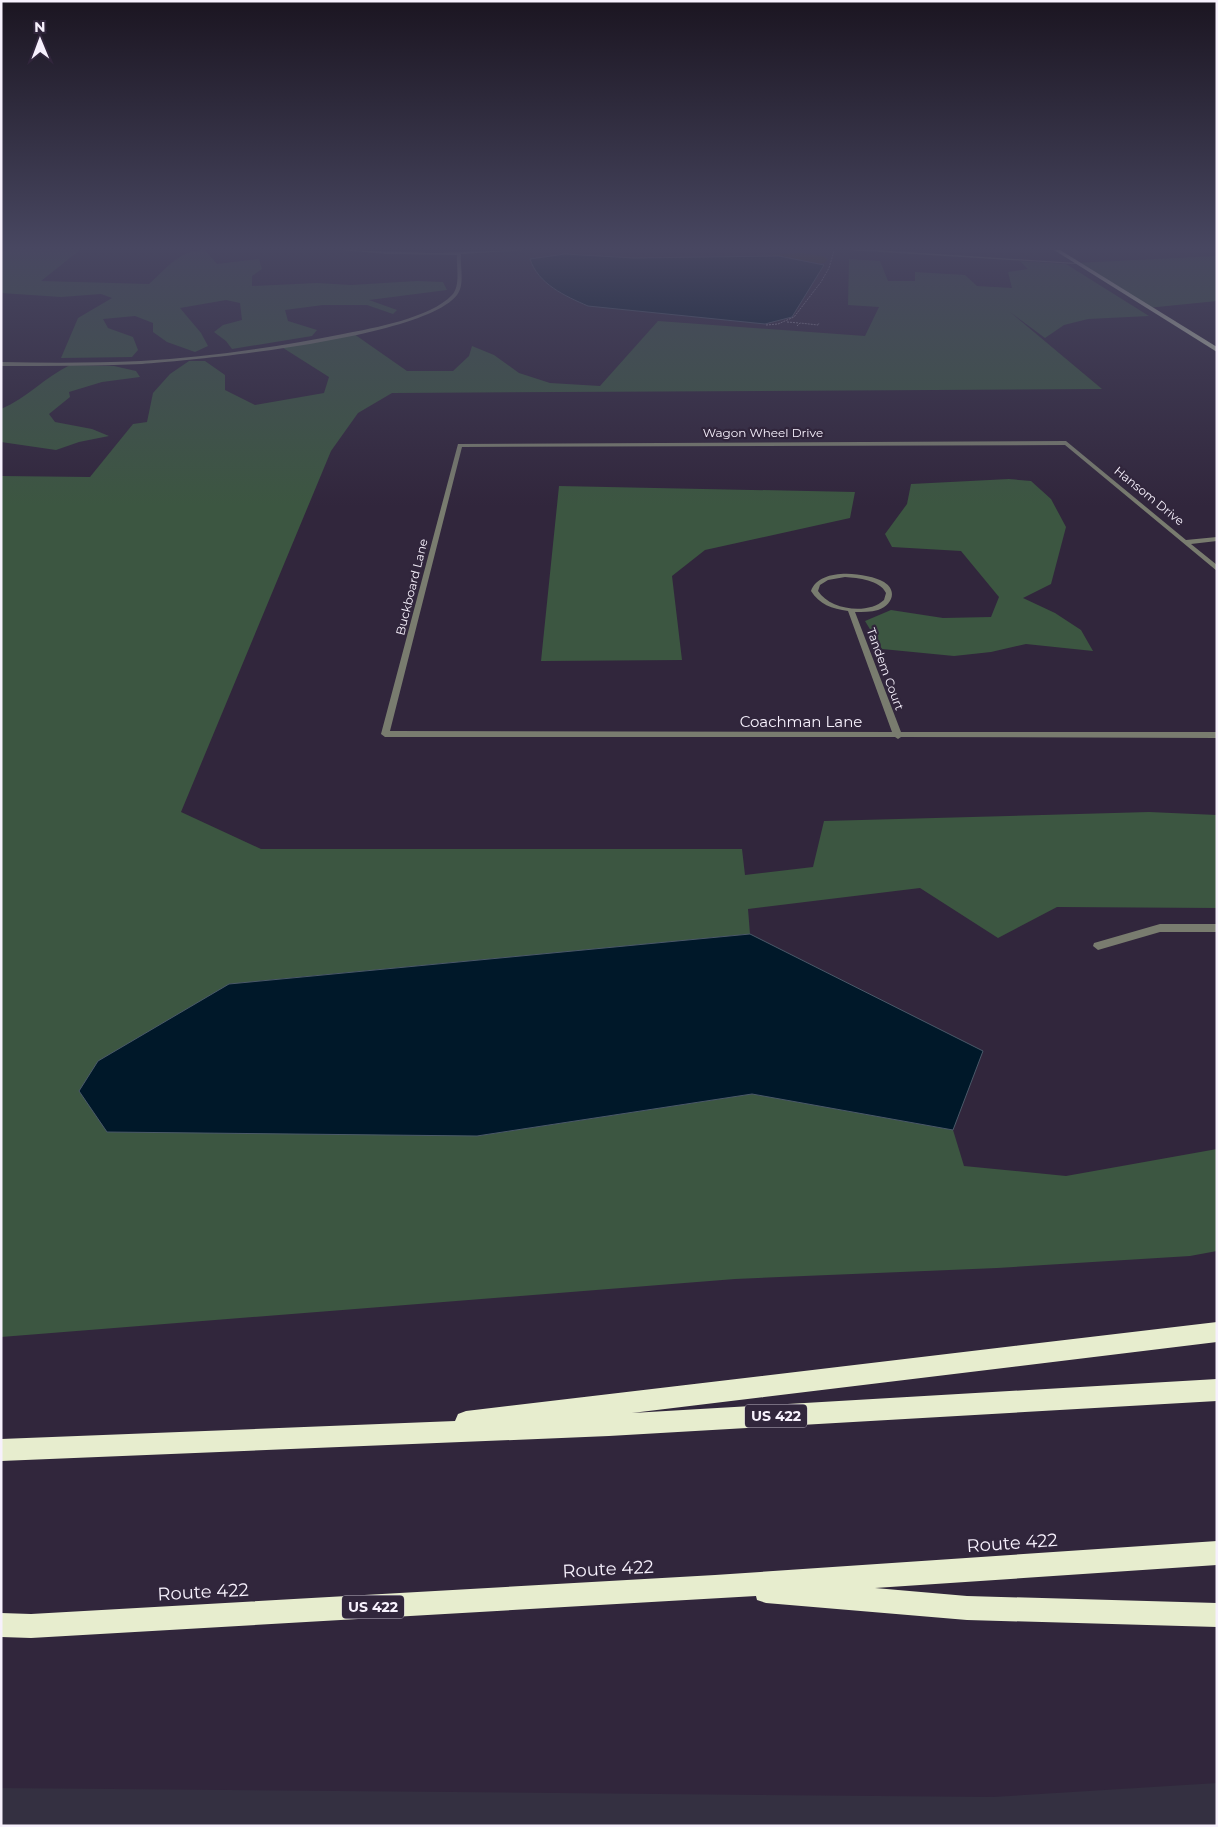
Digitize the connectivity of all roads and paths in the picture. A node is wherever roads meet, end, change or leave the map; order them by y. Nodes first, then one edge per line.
1 (338, 335) edge
2 (1193, 335) edge
3 (1217, 350) edge
4 (1, 364) edge
5 (1066, 443) joint
6 (460, 445) joint
7 (1217, 539) edge
8 (1186, 542) junction
9 (1217, 569) edge
10 (851, 611) junction
11 (385, 734) joint
12 (1217, 735) edge
13 (898, 736) junction
14 (1217, 928) edge
15 (1098, 946) dead end
16 (1217, 1332) edge
17 (1217, 1390) edge
18 (336, 1438) junction
19 (1, 1450) edge
20 (1217, 1553) edge
21 (715, 1587) junction
22 (1217, 1615) edge
23 (1, 1626) edge

1 - 4 street
2 - 3 main road
5 - 6 street, Wagon Wheel Drive
5 - 8 street, Hansom Drive
6 - 11 street, Buckboard Lane
7 - 8 street
8 - 9 street, Hansom Drive
10 - 10 street, Tandem Court
10 - 13 street, Tandem Court
11 - 13 street, Coachman Lane
12 - 13 street, Coachman Lane
14 - 15 street
16 - 18 highway
17 - 18 highway, US 422
18 - 19 highway, US 422
20 - 21 highway, Route 422 / US 422
21 - 22 highway
21 - 23 highway, Route 422 / US 422

